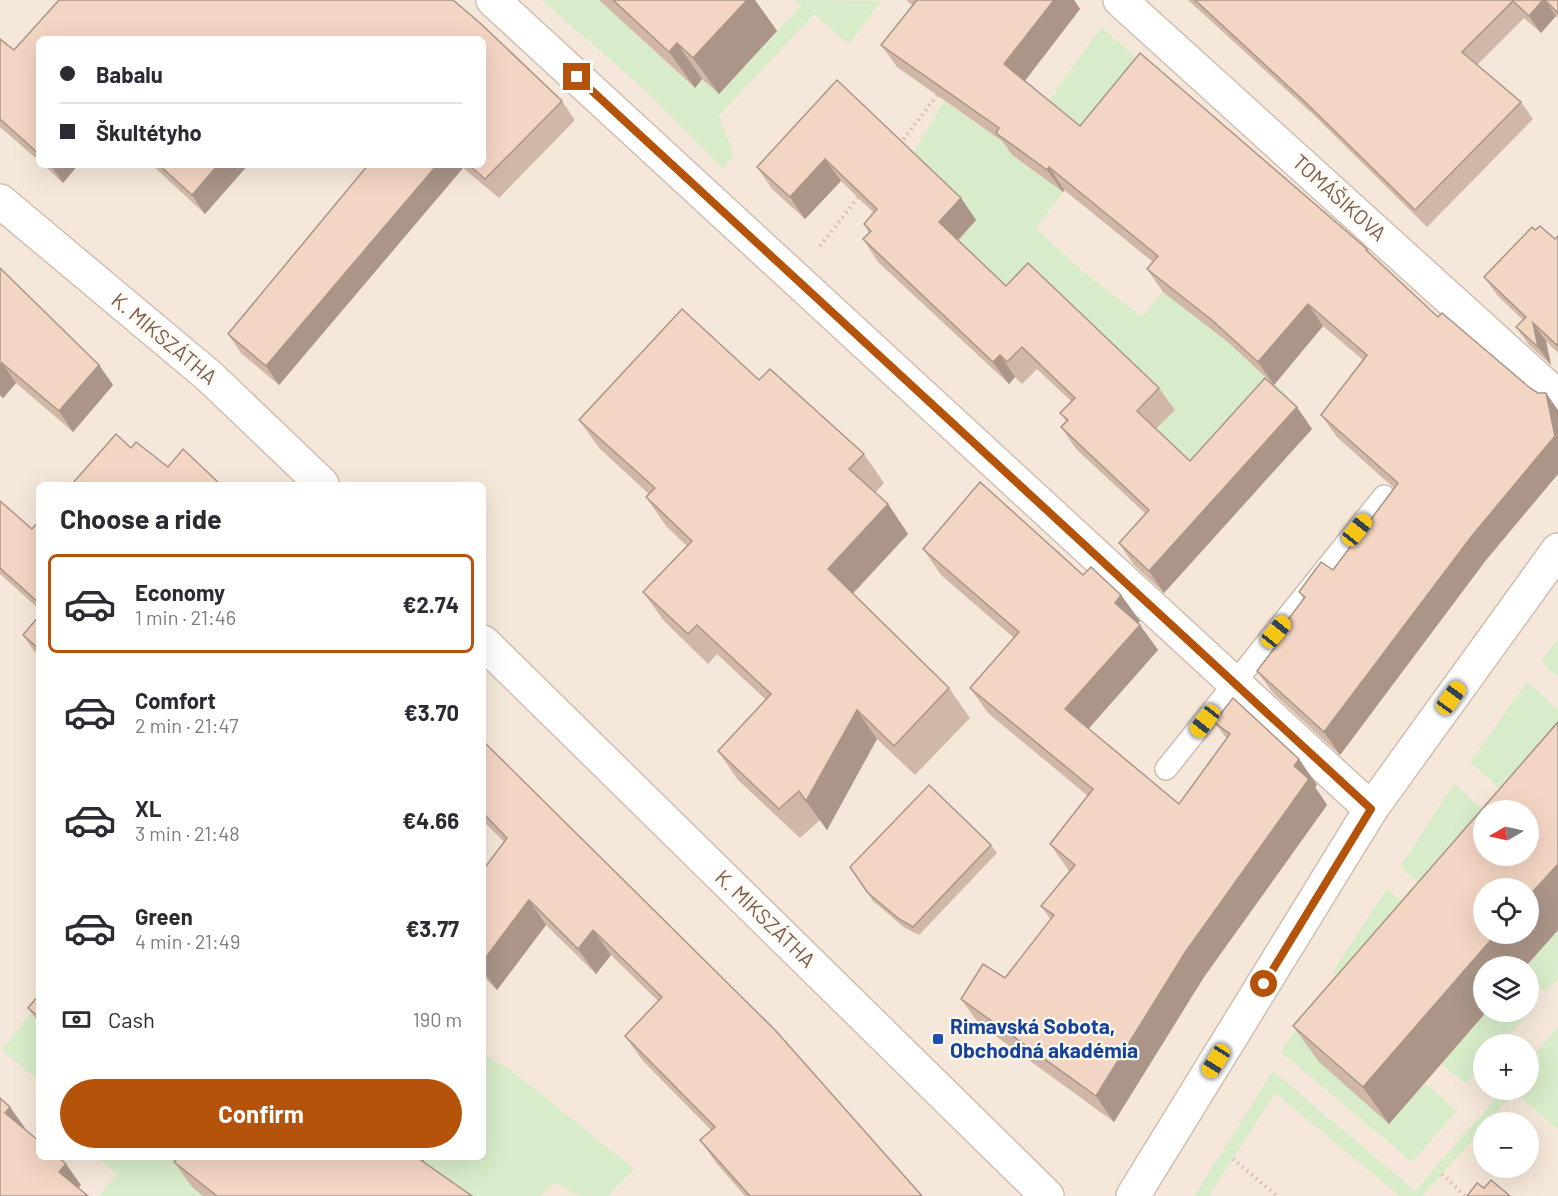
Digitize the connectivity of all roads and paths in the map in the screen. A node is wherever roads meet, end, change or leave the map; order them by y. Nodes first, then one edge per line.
1 (493, 0) edge
2 (1120, 0) edge
3 (946, 83) edge
4 (896, 148) edge
5 (861, 194) edge
6 (0, 201) edge
7 (796, 277) junction
8 (1558, 397) edge
9 (320, 482) edge
10 (1384, 496) edge
11 (1558, 550) edge
12 (486, 645) edge
13 (1234, 682) junction
14 (1166, 770) dead end
15 (1371, 809) junction
16 (1233, 1159) dead end
17 (1442, 1174) dead end
18 (1047, 1196) edge
19 (1133, 1196) edge
20 (1276, 1196) edge
21 (1465, 1196) edge

1 - 7 street
2 - 8 street, TOMÁŠIKOVA
3 - 4 path
5 - 7 path
6 - 9 street, K. MIKSZÁTHA
7 - 13 street
10 - 13 lane
11 - 15 street
12 - 18 street, K. MIKSZÁTHA
13 - 14 lane
13 - 15 street
15 - 19 street
16 - 20 path
17 - 21 path

